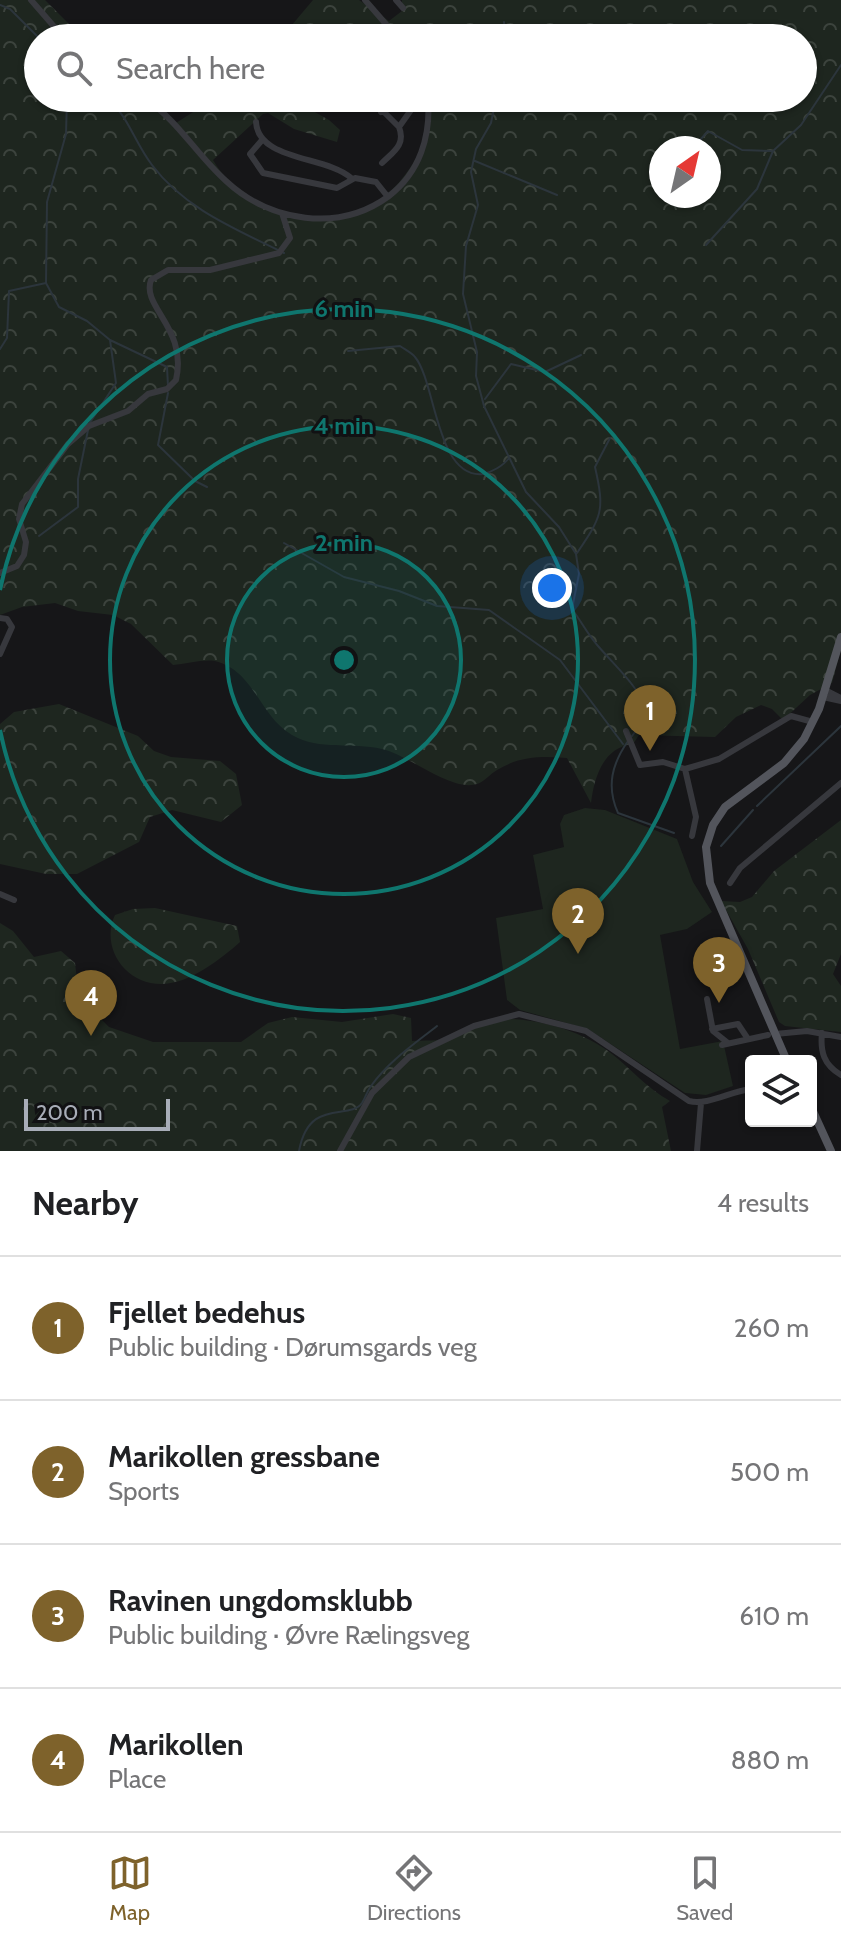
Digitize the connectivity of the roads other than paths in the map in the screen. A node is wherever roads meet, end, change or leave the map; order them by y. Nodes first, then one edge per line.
1 (31, 0) edge
2 (365, 0) edge
3 (396, 0) edge
4 (403, 8) dead end
5 (52, 24) edge
6 (386, 24) edge
7 (162, 112) edge
8 (381, 112) edge
9 (410, 112) edge
10 (429, 112) edge
11 (256, 122) dead end
12 (399, 127) junction
13 (263, 139) junction
14 (382, 163) dead end
15 (351, 178) junction
16 (388, 197) junction
17 (282, 213) junction
18 (0, 573) edge
19 (0, 618) edge
20 (841, 637) edge
21 (0, 654) edge
22 (824, 693) junction
23 (841, 700) edge
24 (813, 722) junction
25 (628, 738) dead end
26 (685, 769) junction
27 (841, 783) edge
28 (692, 836) dead end
29 (730, 883) dead end
30 (0, 894) edge
31 (14, 900) dead end
32 (707, 999) dead end
33 (712, 1029) junction
34 (822, 1033) junction
35 (774, 1037) junction
36 (841, 1037) edge
37 (748, 1039) junction
38 (784, 1055) edge
39 (841, 1075) edge
40 (745, 1090) edge
41 (701, 1103) junction
42 (817, 1120) edge
43 (340, 1151) edge
44 (697, 1151) edge
45 (831, 1151) edge

1 - 5 street
2 - 6 street
3 - 4 street
7 - 17 street
8 - 12 street
9 - 12 street
10 - 16 street
11 - 13 street
12 - 14 street
13 - 15 street
13 - 15 street
15 - 16 street
16 - 17 street
17 - 18 street
19 - 21 street
20 - 22 main road
22 - 23 street
22 - 24 main road
24 - 26 street
24 - 35 main road
25 - 26 street
26 - 28 street
27 - 29 street
30 - 31 street
32 - 33 street
33 - 37 street
33 - 37 street
34 - 35 street
34 - 36 street
34 - 39 street
35 - 37 street
35 - 38 main road
40 - 41 street
41 - 43 street
41 - 44 street
42 - 45 main road

